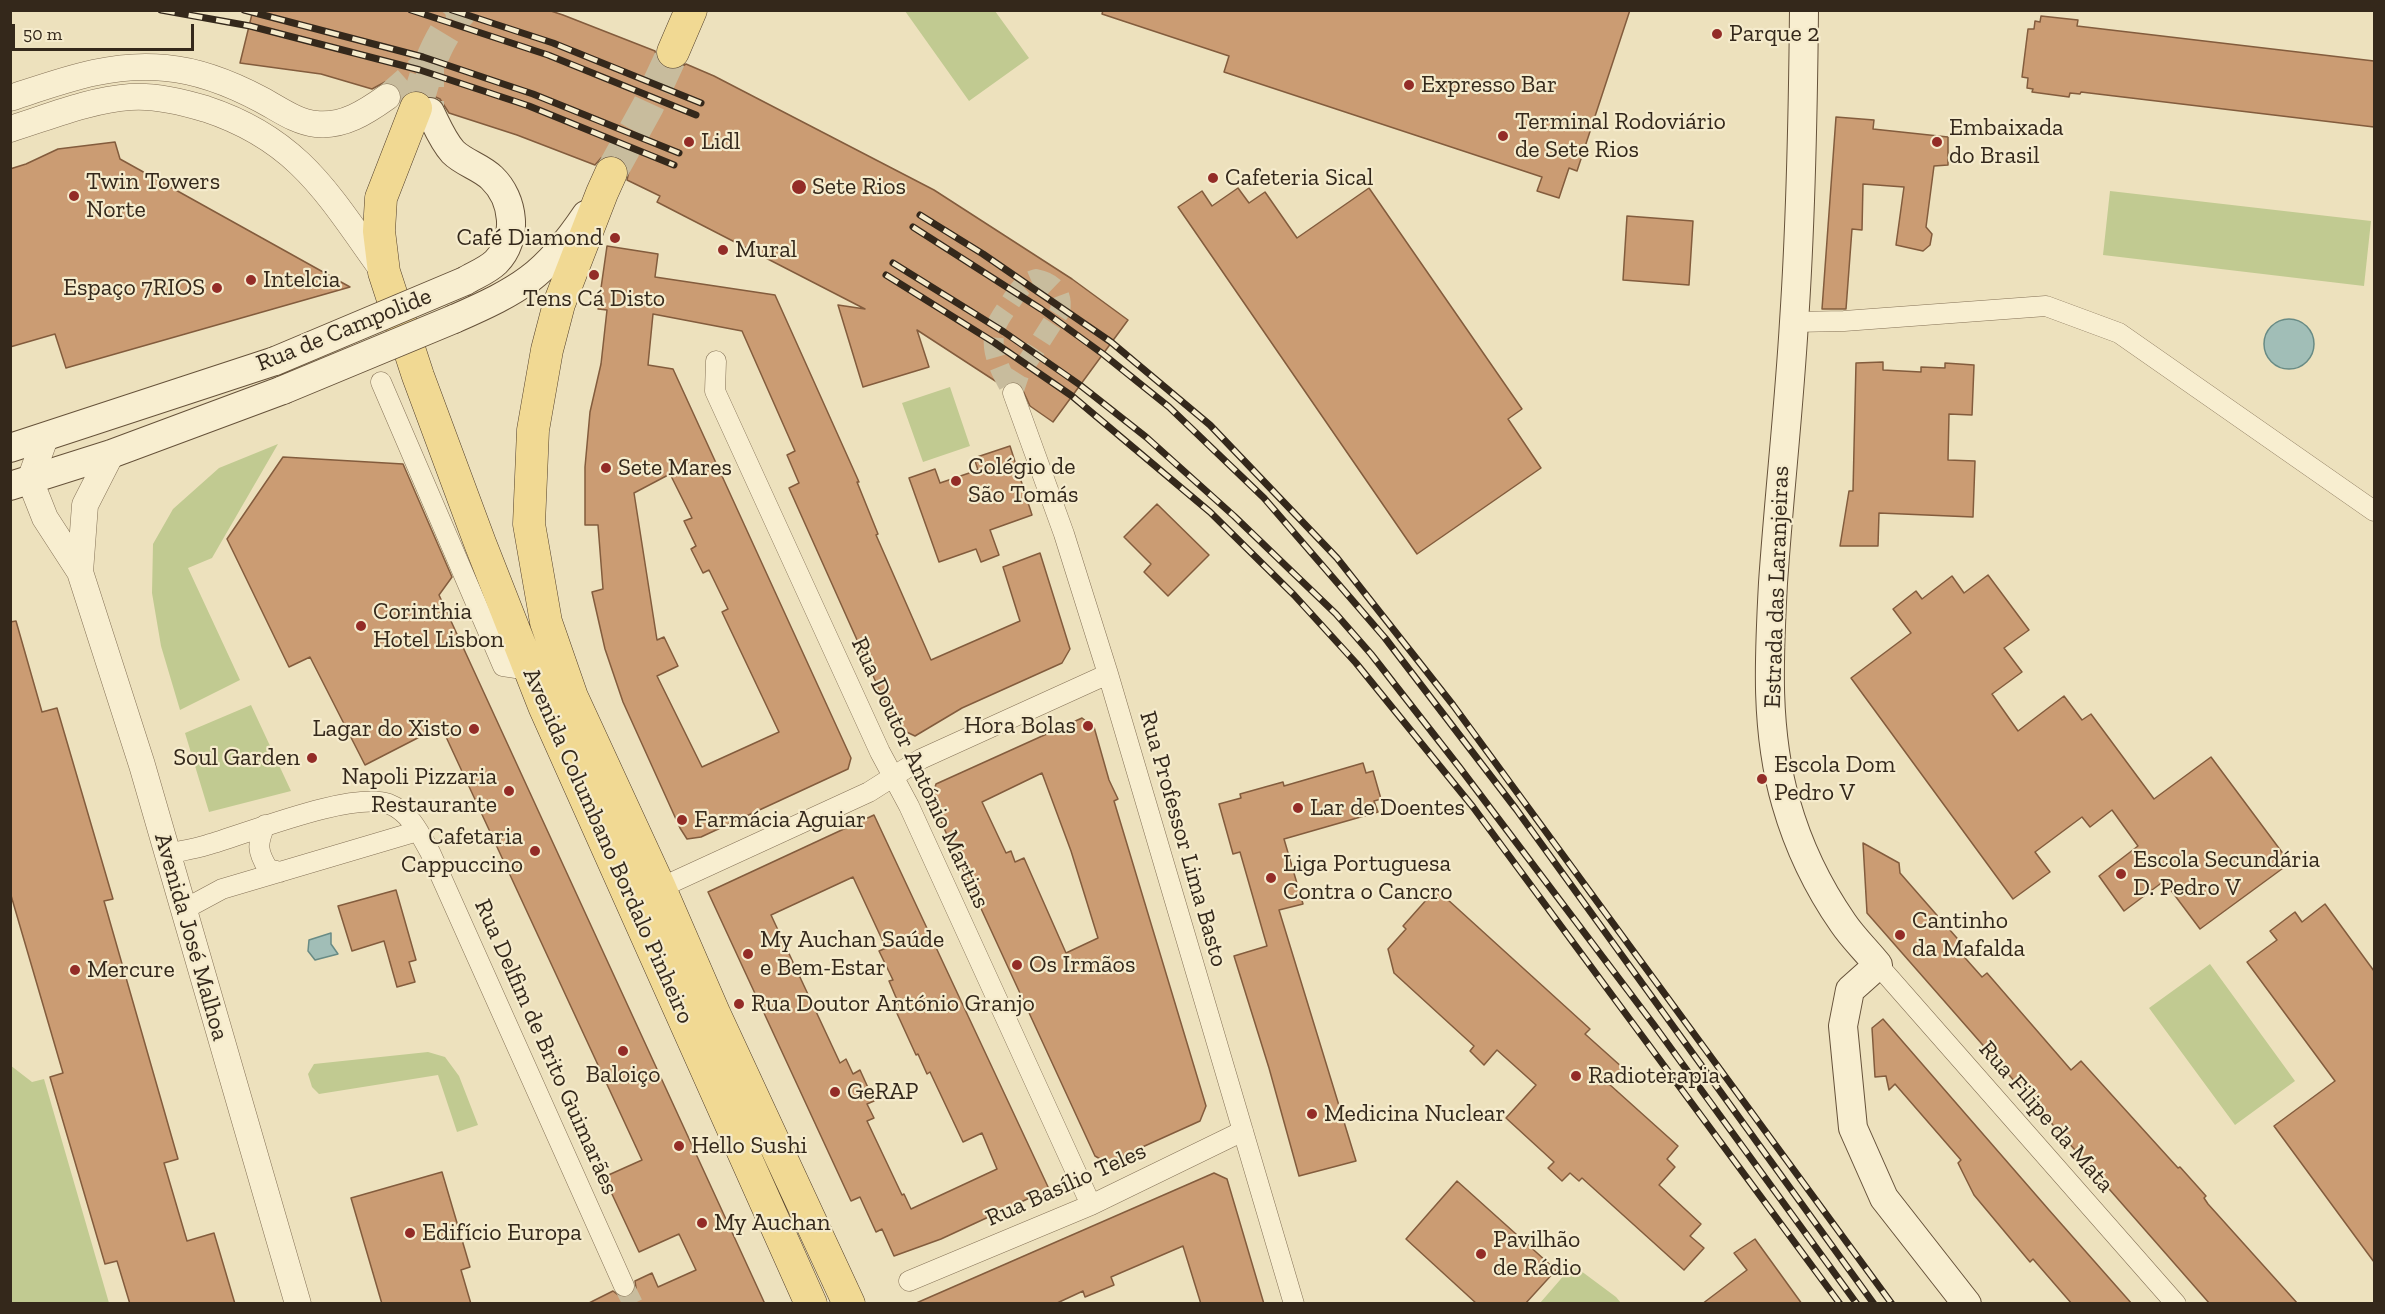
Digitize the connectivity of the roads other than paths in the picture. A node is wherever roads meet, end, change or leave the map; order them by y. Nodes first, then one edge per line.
1 (1804, 10) edge
2 (690, 12) edge
3 (673, 52) tunnel mouth
4 (387, 97) tunnel mouth
5 (10, 98) edge
6 (423, 110) joint
7 (10, 129) edge
8 (607, 183) joint
9 (384, 272) junction
10 (1794, 322) junction
11 (716, 361) dead end
12 (381, 382) dead end
13 (1013, 393) dead end
14 (45, 438) junction
15 (10, 448) edge
16 (111, 454) junction
17 (20, 483) edge
18 (2374, 511) edge
19 (80, 572) junction
20 (529, 670) junction
21 (1108, 674) junction
22 (893, 777) junction
23 (266, 825) junction
24 (418, 831) junction
25 (167, 854) junction
26 (280, 872) junction
27 (660, 888) junction
28 (183, 910) junction
29 (1878, 965) junction
30 (1243, 1131) junction
31 (1091, 1205) junction
32 (909, 1281) dead end
33 (624, 1286) tunnel mouth
34 (298, 1304) edge
35 (811, 1304) edge
36 (849, 1304) edge
37 (1293, 1304) edge
38 (1967, 1304) edge
39 (2176, 1304) edge

1 - 10 main road, Estrada das Laranjeiras
2 - 3 main road
4 - 5 street
6 - 9 main road, Avenida Columbano Bordalo Pinheiro
6 - 14 main road, Rua de Campolide, bridge
7 - 9 street
8 - 16 main road, Rua de Campolide, bridge
8 - 27 main road, Avenida Columbano Bordalo Pinheiro
9 - 20 main road, Avenida Columbano Bordalo Pinheiro
10 - 18 street
10 - 29 main road, Estrada das Laranjeiras
11 - 22 street, Rua Doutor António Martins
12 - 20 street
13 - 21 street, Rua Professor Lima Basto
14 - 15 main road, Rua de Campolide
14 - 17 street
16 - 17 main road, Rua de Campolide
16 - 19 street, Avenida José Malhoa
17 - 19 street, Avenida José Malhoa
19 - 25 street, Avenida José Malhoa
20 - 35 main road, Avenida Columbano Bordalo Pinheiro
21 - 22 street
21 - 30 street, Rua Professor Lima Basto
22 - 27 street
22 - 31 street, Rua Doutor António Martins
23 - 24 street, Rua Delfim de Brito Guimarães
23 - 25 street, Rua Delfim de Brito Guimarães
23 - 26 street
24 - 26 street
24 - 33 street, Rua Delfim de Brito Guimarães
25 - 28 street, Avenida José Malhoa
26 - 28 street
27 - 36 main road, Avenida Columbano Bordalo Pinheiro
28 - 34 street, Avenida José Malhoa
29 - 38 main road
29 - 39 street, Rua Filipe da Mata
30 - 31 street, Rua Basílio Teles
30 - 37 street, Rua Professor Lima Basto
31 - 32 street, Rua Basílio Teles

